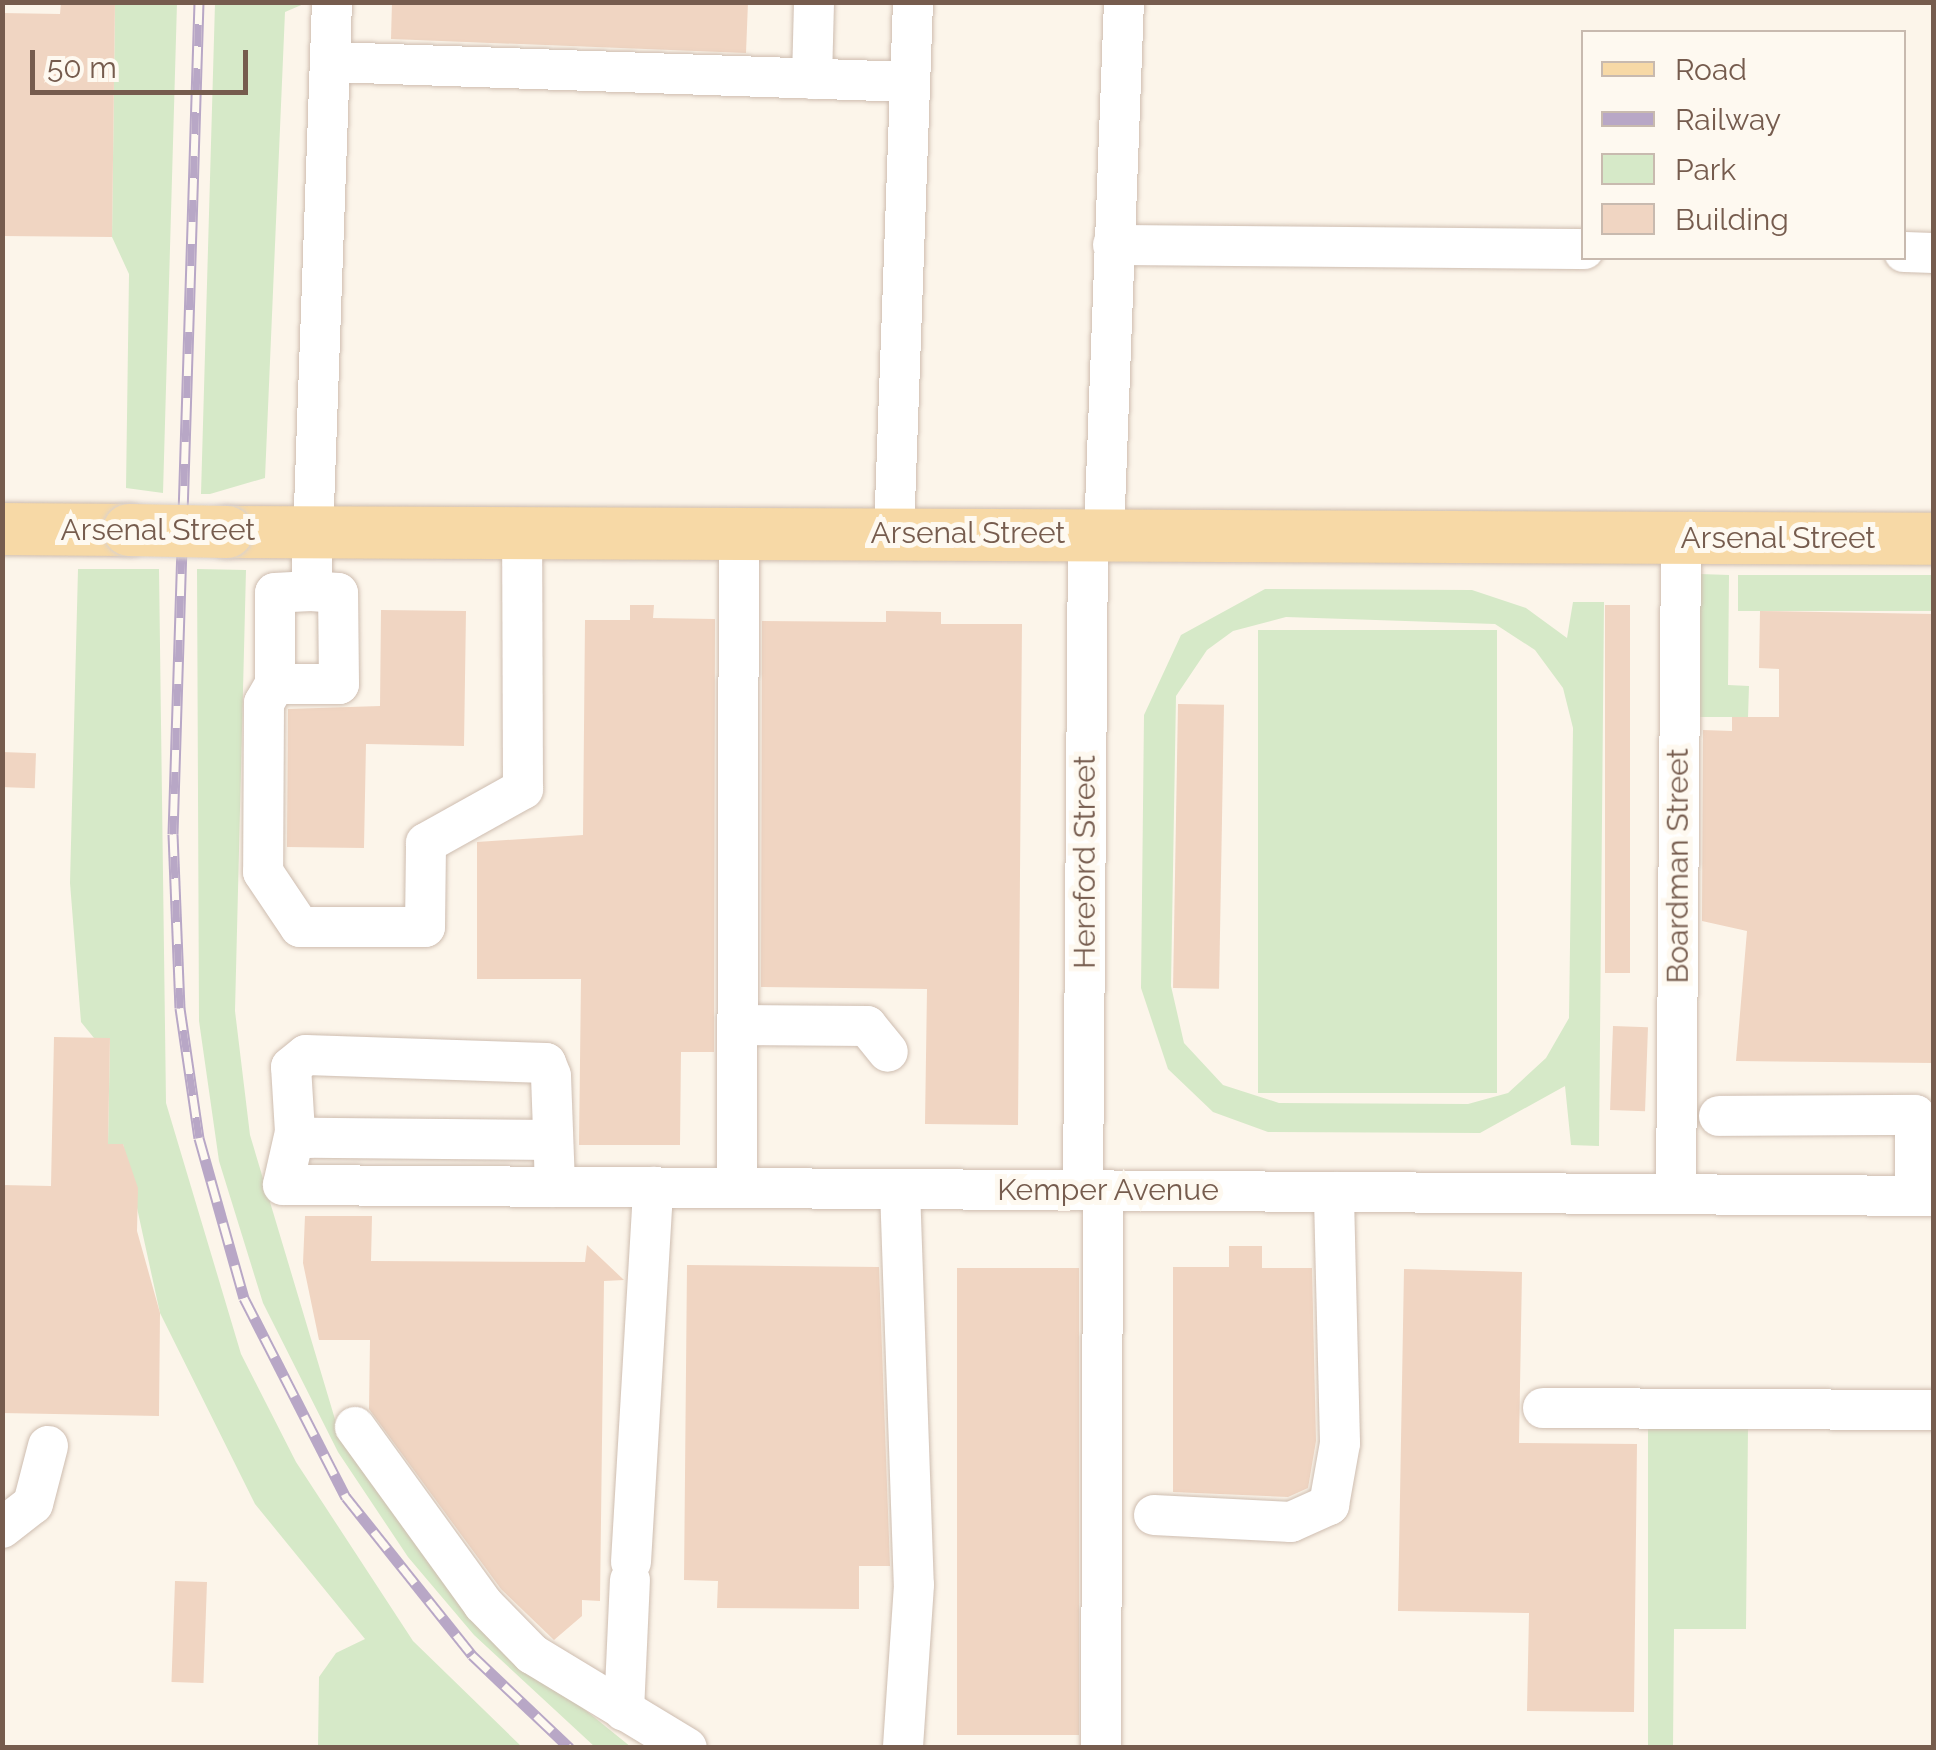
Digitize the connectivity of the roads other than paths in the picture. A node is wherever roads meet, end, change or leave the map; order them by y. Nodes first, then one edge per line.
1 (332, 2) edge
2 (814, 2) edge
3 (912, 2) edge
4 (1124, 2) edge
5 (332, 62) junction
6 (812, 79) junction
7 (910, 82) junction
8 (1113, 245) junction
9 (1581, 249) edge
10 (1906, 252) edge
11 (1934, 252) edge
12 (2, 529) edge
13 (314, 530) junction
14 (522, 530) junction
15 (740, 532) junction
16 (894, 533) junction
17 (1096, 534) junction
18 (1681, 538) junction
19 (1934, 539) edge
20 (311, 592) junction
21 (275, 684) junction
22 (737, 1025) junction
23 (888, 1052) dead end
24 (1719, 1116) dead end
25 (295, 1132) junction
26 (553, 1140) junction
27 (555, 1187) junction
28 (653, 1187) junction
29 (737, 1188) junction
30 (912, 1189) junction
31 (1093, 1190) junction
32 (1334, 1192) junction
33 (1676, 1194) junction
34 (1924, 1196) edge
35 (1543, 1408) dead end
36 (1934, 1410) edge
37 (355, 1426) dead end
38 (48, 1446) dead end
39 (1154, 1516) dead end
40 (2, 1528) edge
41 (624, 1712) junction
42 (687, 1748) edge
43 (903, 1748) edge
44 (1101, 1748) edge

1 - 5 street
2 - 6 street
3 - 7 street
4 - 8 street, Hereford Street
5 - 6 street
5 - 13 street
6 - 7 street
7 - 16 street
8 - 9 street
8 - 17 street, Hereford Street
10 - 11 street
12 - 13 main road, Arsenal Street, bridge
13 - 14 main road, Arsenal Street
13 - 20 street
14 - 15 main road, Arsenal Street
14 - 21 street
15 - 16 main road, Arsenal Street
15 - 22 street
16 - 17 main road, Arsenal Street
17 - 18 main road, Arsenal Street
17 - 31 street, Hereford Street
18 - 19 main road, Arsenal Street
18 - 33 street, Boardman Street
20 - 21 street
20 - 21 street
22 - 23 street
22 - 29 street
24 - 34 street
25 - 26 street
25 - 26 street
25 - 27 street, Kemper Avenue
26 - 27 street
27 - 28 street, Kemper Avenue
28 - 29 street, Kemper Avenue
28 - 41 street
29 - 30 street, Kemper Avenue
30 - 31 street, Kemper Avenue
30 - 43 street
31 - 32 street, Kemper Avenue
31 - 44 street, Hereford Street
32 - 33 street, Kemper Avenue
32 - 39 street
33 - 34 street, Kemper Avenue
35 - 36 street
37 - 41 street
38 - 40 street
41 - 42 street

